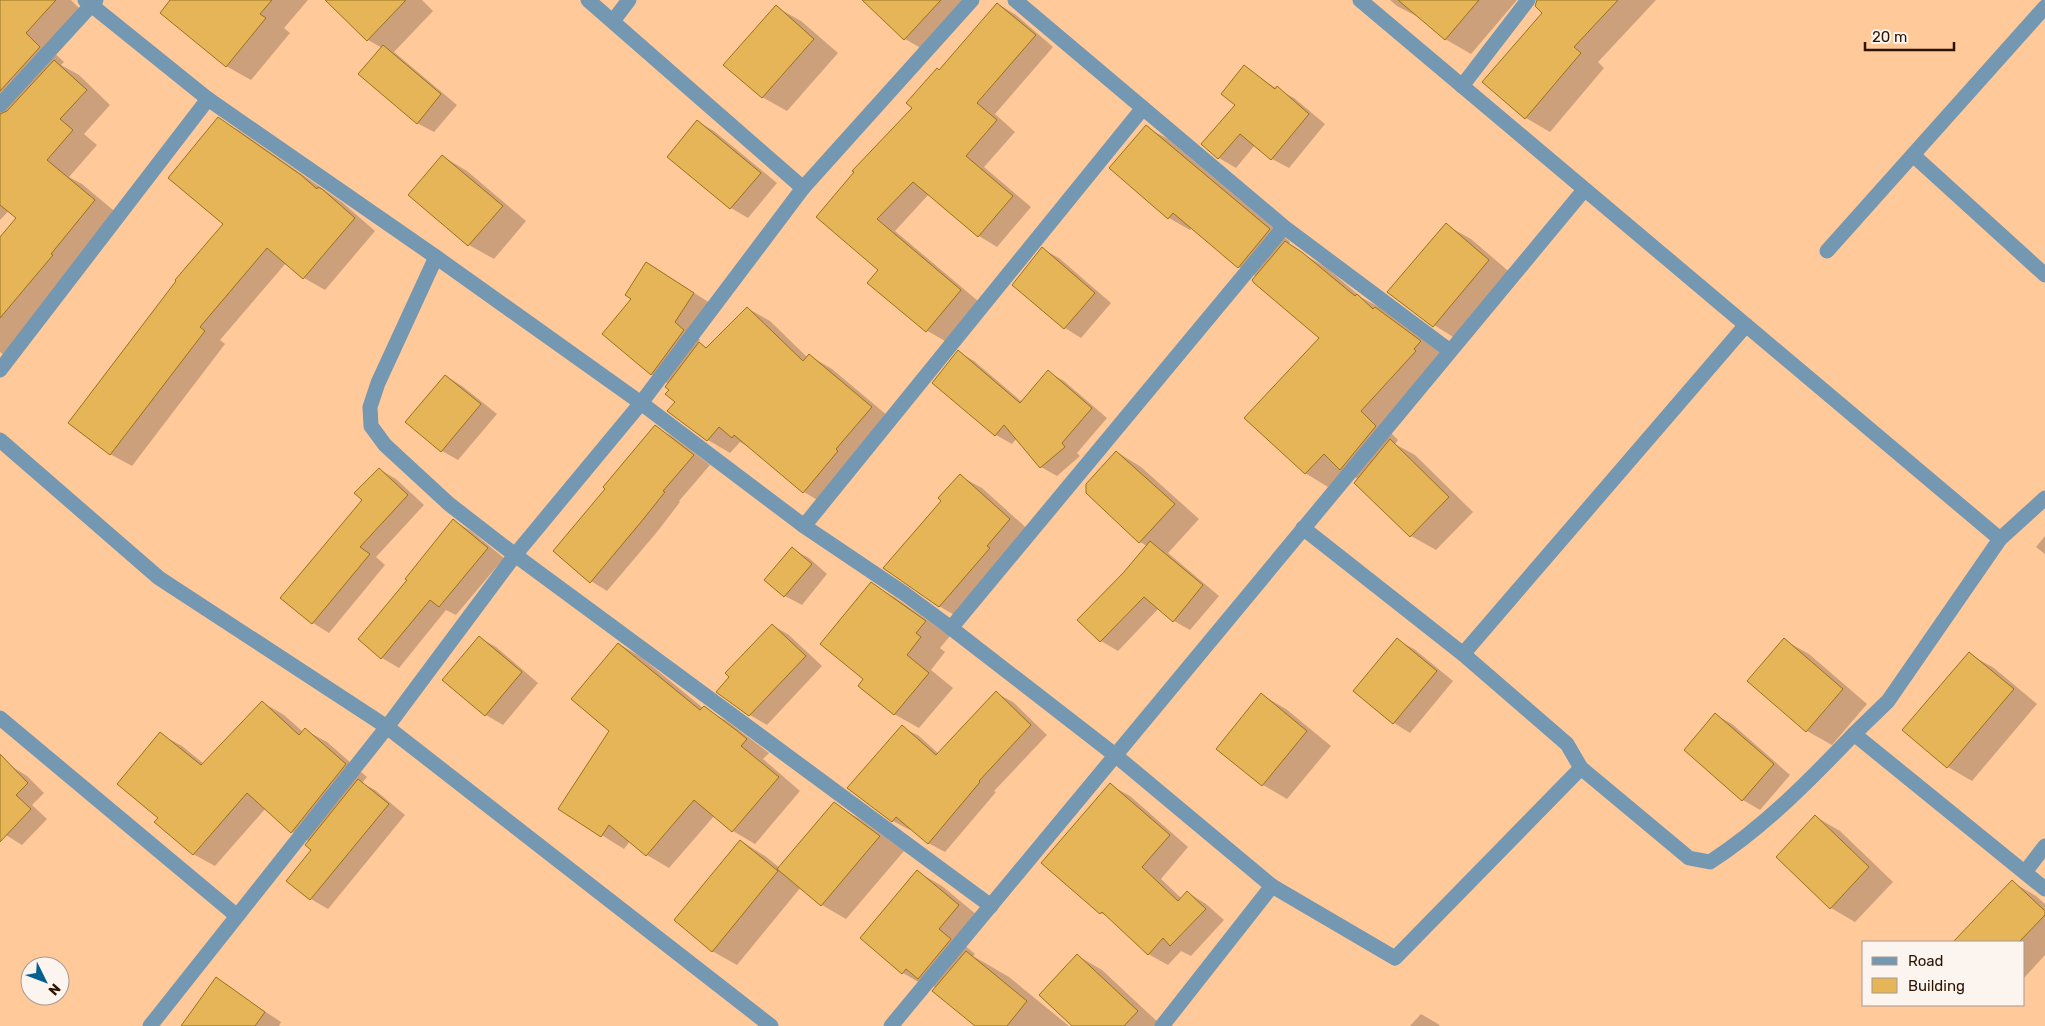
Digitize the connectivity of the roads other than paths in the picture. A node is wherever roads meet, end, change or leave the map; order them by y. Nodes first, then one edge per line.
1 (588, 0) edge
2 (629, 0) edge
3 (972, 0) edge
4 (1015, 0) edge
5 (1360, 0) edge
6 (1528, 0) edge
7 (91, 2) edge
8 (2045, 7) edge
9 (613, 21) junction
10 (1462, 86) junction
11 (208, 99) junction
12 (0, 105) edge
13 (1144, 108) junction
14 (1913, 155) junction
15 (803, 188) junction
16 (1584, 190) junction
17 (1284, 227) junction
18 (1828, 251) dead end
19 (436, 256) junction
20 (2045, 275) edge
21 (1746, 325) junction
22 (1450, 351) junction
23 (0, 370) edge
24 (641, 403) junction
25 (0, 440) edge
26 (2045, 498) edge
27 (804, 526) junction
28 (1303, 528) junction
29 (2000, 539) junction
30 (515, 555) junction
31 (951, 628) junction
32 (1463, 654) junction
33 (0, 718) edge
34 (387, 727) junction
35 (1854, 734) junction
36 (1115, 755) junction
37 (1581, 768) junction
38 (2045, 846) edge
39 (2025, 872) junction
40 (1272, 886) junction
41 (2045, 889) edge
42 (991, 906) junction
43 (237, 916) junction
44 (150, 1026) edge
45 (771, 1026) edge
46 (891, 1026) edge
47 (1162, 1026) edge

1 - 9 street
2 - 9 street
3 - 15 street
4 - 13 street
5 - 10 street
6 - 10 street
7 - 11 street
7 - 12 street
8 - 14 street
9 - 15 street
10 - 16 street
11 - 19 street
11 - 23 street
13 - 17 street
13 - 27 street
14 - 18 street
14 - 20 street
15 - 24 street
16 - 21 street
16 - 22 street
17 - 22 street
17 - 31 street
19 - 24 street
19 - 30 street
21 - 29 street
21 - 32 street
22 - 28 street
24 - 27 street
24 - 30 street
25 - 34 street
26 - 29 street
27 - 31 street
28 - 32 street
28 - 36 street
29 - 35 street
30 - 34 street
30 - 42 street
31 - 36 street
32 - 37 street
33 - 43 street
34 - 43 street
34 - 45 street
35 - 37 street
35 - 39 street
36 - 40 street
36 - 42 street
37 - 40 street
38 - 39 street
39 - 41 street
40 - 47 street
42 - 46 street
43 - 44 street

